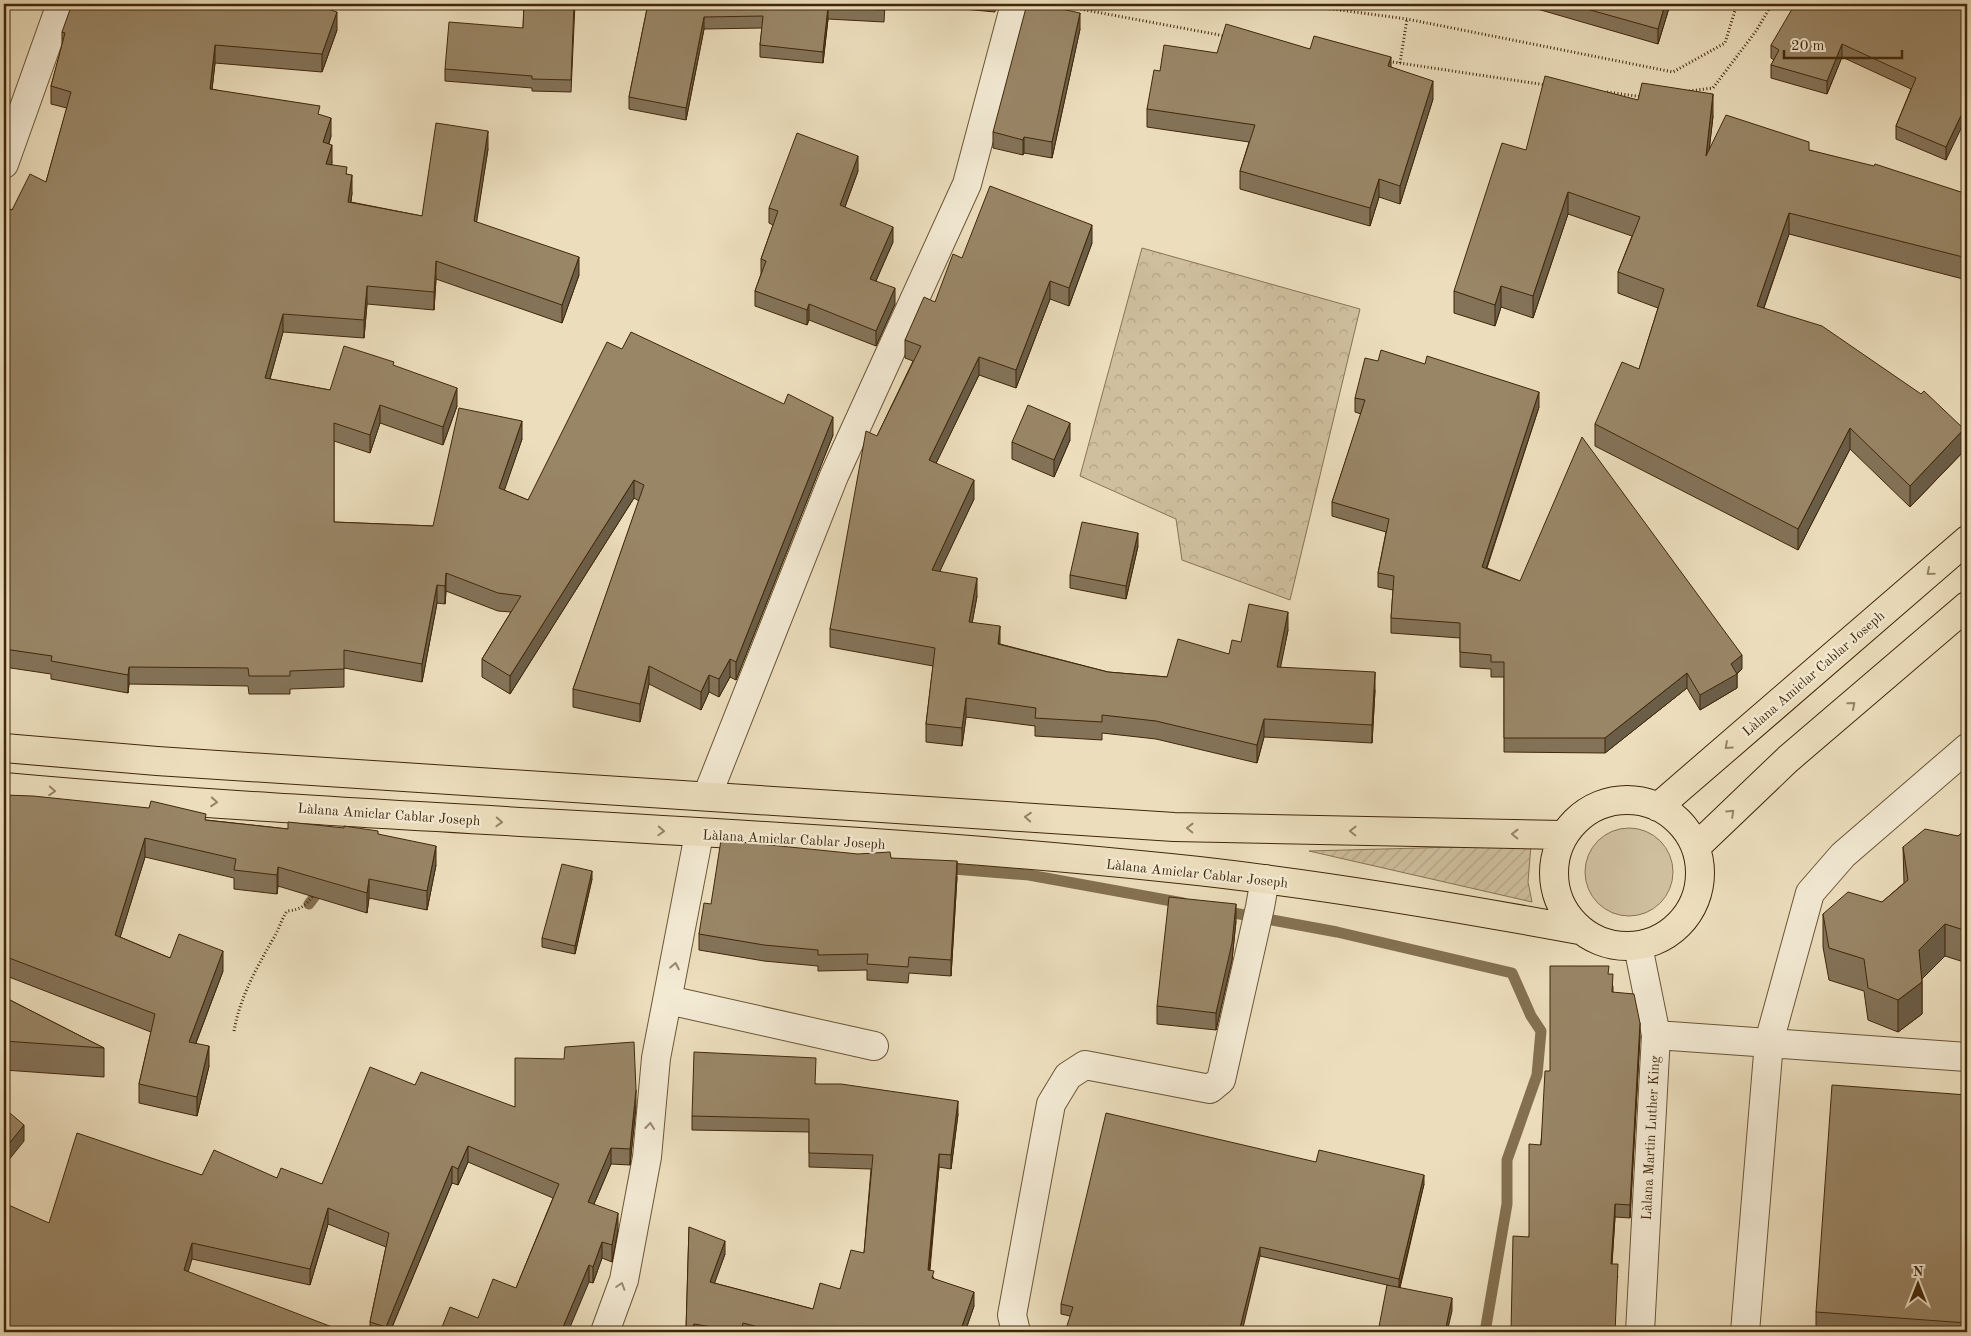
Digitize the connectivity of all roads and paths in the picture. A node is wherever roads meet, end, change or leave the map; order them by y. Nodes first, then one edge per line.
1 (61, 4) edge
2 (1015, 4) edge
3 (1053, 4) edge
4 (1294, 4) edge
5 (1736, 4) edge
6 (1772, 4) edge
7 (1407, 19) junction
8 (1234, 38) edge
9 (1380, 60) edge
10 (1400, 63) junction
11 (1550, 85) edge
12 (1606, 92) edge
13 (1687, 92) edge
14 (1652, 96) edge
15 (4, 164) edge
16 (1967, 540) edge
17 (1967, 606) edge
18 (4, 748) edge
19 (1967, 748) edge
20 (4, 787) edge
21 (707, 796) junction
22 (1658, 807) junction
23 (699, 834) junction
24 (1564, 835) junction
25 (1696, 847) junction
26 (1265, 879) junction
27 (317, 890) edge
28 (1580, 930) junction
29 (1638, 946) junction
30 (668, 1000) junction
31 (234, 1031) dead end
32 (1656, 1035) junction
33 (1769, 1042) junction
34 (874, 1046) dead end
35 (1967, 1057) edge
36 (606, 1332) edge
37 (1016, 1332) edge
38 (1640, 1332) edge
39 (1744, 1332) edge

1 - 15 street
2 - 21 street
3 - 8 path
4 - 7 path
5 - 7 path
6 - 13 path
7 - 10 path
9 - 10 path
10 - 11 path
12 - 14 path
16 -> 22 main road, Làlana Amiclar Cablar Joseph
25 -> 17 main road
18 - 21 main road
19 - 33 street
20 -> 23 main road, Làlana Amiclar Cablar Joseph
24 -> 21 main road
22 - 24 main road
22 - 25 main road
23 - 26 main road, Làlana Amiclar Cablar Joseph
30 -> 23 street
24 - 28 main road
25 - 29 main road
26 - 28 main road, Làlana Amiclar Cablar Joseph
26 - 37 street
27 - 31 path
28 - 29 main road
29 - 32 street, Làlana Martin Luther King
30 - 34 street
36 -> 30 street
32 - 33 street
32 - 38 street, Làlana Martin Luther King
33 - 35 street
33 - 39 street

